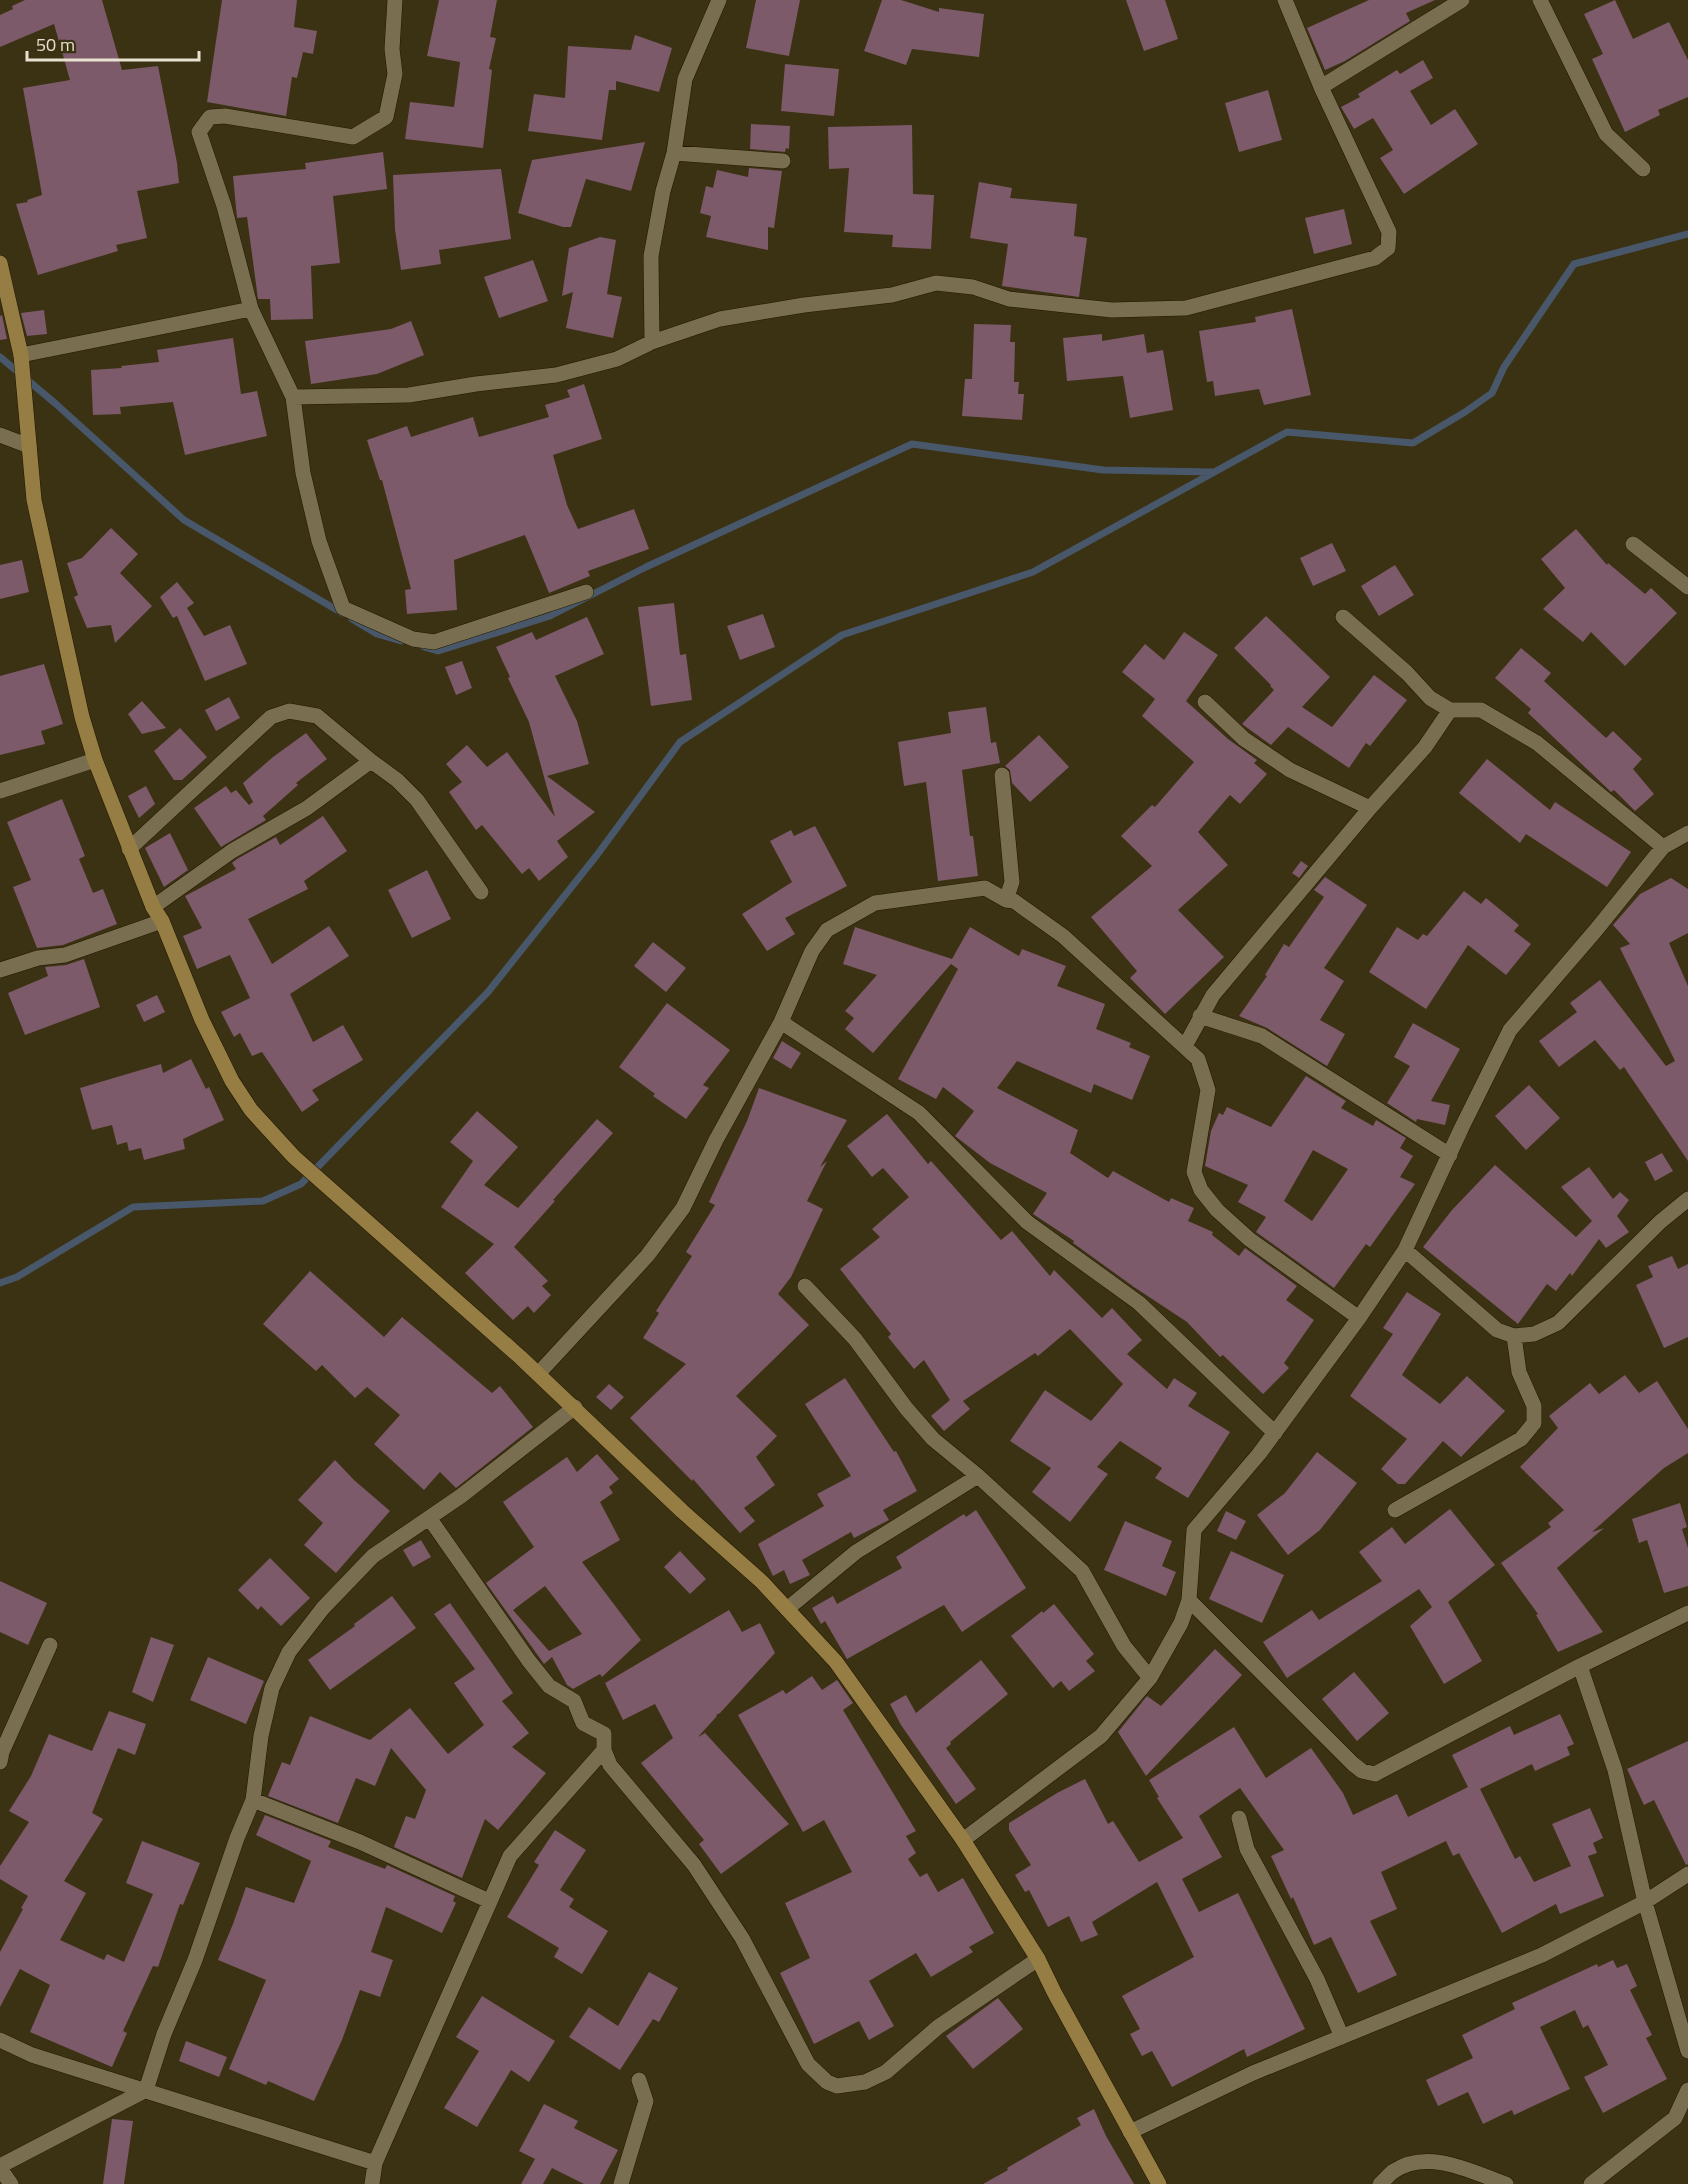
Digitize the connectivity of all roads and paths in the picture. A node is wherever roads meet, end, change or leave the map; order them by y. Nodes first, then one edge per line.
1 (394, 0) edge
2 (719, 0) edge
3 (1285, 0) edge
4 (1462, 0) edge
5 (1540, 0) edge
6 (1321, 87) junction
7 (674, 153) junction
8 (783, 161) dead end
9 (1643, 169) dead end
10 (0, 262) edge
11 (251, 309) junction
12 (652, 342) junction
13 (21, 355) junction
14 (292, 397) junction
15 (0, 435) edge
16 (29, 446) junction
17 (1633, 544) dead end
18 (1688, 587) edge
19 (586, 592) dead end
20 (1343, 617) dead end
21 (1205, 702) dead end
22 (1450, 710) junction
23 (95, 760) junction
24 (371, 761) junction
25 (1002, 775) dead end
26 (0, 791) edge
27 (1370, 808) junction
28 (1688, 833) edge
29 (1663, 847) junction
30 (129, 849) junction
31 (482, 892) dead end
32 (1006, 900) junction
33 (153, 907) junction
34 (162, 921) junction
35 (0, 970) edge
36 (1200, 1016) junction
37 (781, 1022) junction
38 (1185, 1046) junction
39 (1450, 1155) junction
40 (1688, 1199) edge
41 (1405, 1250) junction
42 (805, 1286) dead end
43 (1359, 1318) junction
44 (1514, 1336) junction
45 (538, 1374) junction
46 (575, 1407) junction
47 (1275, 1433) junction
48 (978, 1476) junction
49 (1395, 1510) dead end
50 (430, 1519) junction
51 (1189, 1600) junction
52 (787, 1609) junction
53 (1688, 1613) edge
54 (50, 1646) dead end
55 (1580, 1666) junction
56 (1150, 1678) junction
57 (604, 1750) junction
58 (0, 1762) edge
59 (253, 1800) junction
60 (1239, 1818) dead end
61 (963, 1840) junction
62 (1688, 1874) edge
63 (489, 1901) junction
64 (1645, 1902) junction
65 (1038, 1959) junction
66 (1342, 2037) junction
67 (0, 2040) edge
68 (1688, 2051) edge
69 (639, 2080) dead end
70 (146, 2090) junction
71 (1688, 2090) edge
72 (1130, 2132) junction
73 (375, 2163) junction
74 (0, 2166) edge
75 (0, 2171) edge
76 (11, 2184) edge
77 (372, 2184) edge
78 (621, 2184) edge
79 (1159, 2184) edge
80 (1380, 2184) edge
81 (1506, 2184) edge
82 (1591, 2184) edge

1 - 11 street
2 - 7 street
3 - 6 street
4 - 6 street
5 - 9 street
6 - 12 street
7 - 8 street
7 - 12 street
10 - 13 street
11 - 13 street
11 - 14 street
12 - 14 street
13 - 16 street
14 - 19 street
15 - 16 street
16 - 23 street
17 - 18 street
20 - 22 street
21 - 27 street
22 - 27 street
22 - 29 street
23 - 26 street
23 - 30 street
24 - 30 street
24 - 31 street
24 - 33 street
25 - 32 street
27 - 36 street
28 - 29 street
29 - 39 street
30 - 33 street
32 - 37 street
32 - 38 street
33 - 34 street
34 - 35 street
34 - 45 street
36 - 38 street
36 - 39 street
37 - 45 street
37 - 47 street
38 - 43 street
39 - 41 street
40 - 44 street
41 - 43 street
41 - 44 street
42 - 48 street
43 - 47 street
44 - 49 street
45 - 46 street
46 - 50 street
46 - 52 street
47 - 51 street
48 - 52 street
48 - 56 street
50 - 57 street
50 - 59 street
51 - 55 street
51 - 56 street
52 - 61 street
53 - 55 street
54 - 58 street
55 - 64 street
56 - 61 street
57 - 63 street
57 - 65 street
59 - 63 street
59 - 70 street
60 - 66 street
61 - 65 street
62 - 64 street
63 - 73 street
64 - 66 street
64 - 68 street
65 - 72 street
66 - 72 street
67 - 70 street
69 - 78 street
70 - 73 street
70 - 74 street
71 - 82 street
72 - 79 street
73 - 77 street
75 - 76 street
80 - 81 street

